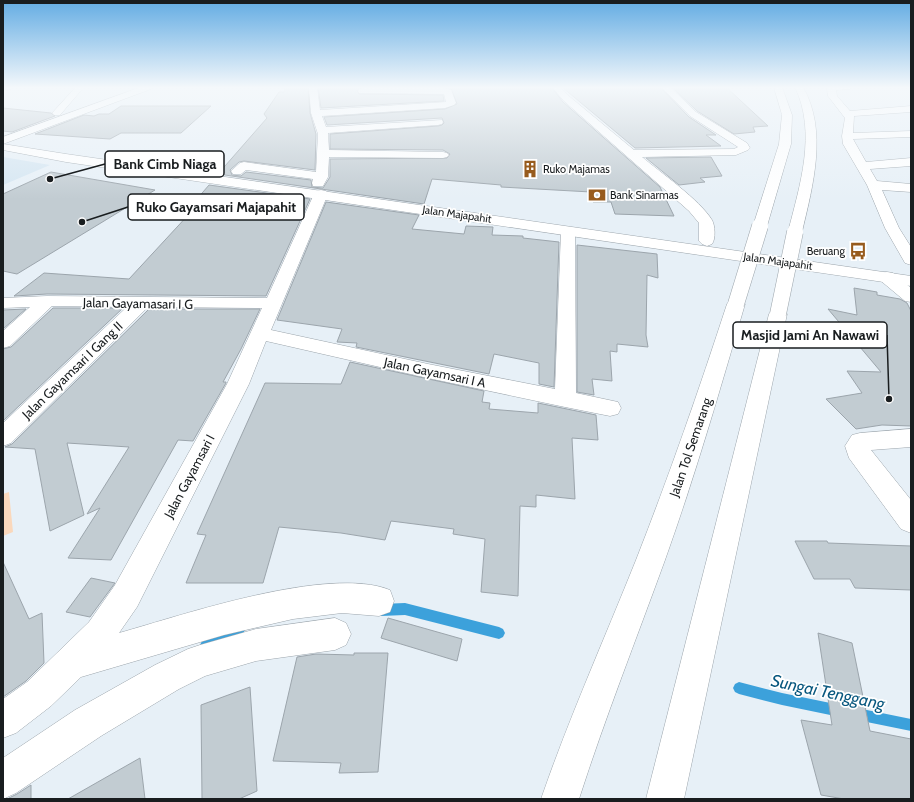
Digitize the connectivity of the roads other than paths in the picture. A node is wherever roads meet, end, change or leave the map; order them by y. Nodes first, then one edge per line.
1 (36, 124) edge
2 (46, 124) edge
3 (320, 124) edge
4 (403, 124) edge
5 (597, 124) edge
6 (710, 124) edge
7 (786, 124) edge
8 (811, 124) edge
9 (849, 124) edge
10 (322, 130) junction
11 (911, 134) edge
12 (847, 136) junction
13 (4, 139) edge
14 (26, 141) junction
15 (323, 154) junction
16 (631, 154) junction
17 (443, 155) dead end
18 (165, 161) dead end
19 (911, 162) edge
20 (204, 166) dead end
21 (862, 166) junction
22 (320, 185) junction
23 (873, 185) junction
24 (911, 188) edge
25 (568, 231) junction
26 (707, 241) junction
27 (911, 260) edge
28 (911, 270) edge
29 (887, 277) junction
30 (911, 281) edge
31 (911, 298) edge
32 (47, 302) junction
33 (3, 303) edge
34 (142, 303) junction
35 (274, 304) junction
36 (261, 334) junction
37 (3, 342) edge
38 (565, 400) junction
39 (610, 408) dead end
40 (3, 437) edge
41 (911, 438) edge
42 (911, 521) edge
43 (379, 601) dead end
44 (335, 634) dead end
45 (70, 664) junction
46 (3, 720) edge
47 (3, 780) edge
48 (560, 799) edge
49 (665, 799) edge

1 - 13 main road
2 - 14 main road
3 - 10 main road
4 - 10 main road
5 - 16 main road
6 - 16 main road
7 - 48 main road, Jalan Tol Semarang, bridge
8 - 49 main road, bridge
9 - 12 main road
10 - 15 main road
11 - 12 main road
12 - 21 main road
13 - 14 main road
13 - 22 main road, Jalan Majapahit
14 - 18 main road
15 - 17 main road
15 - 22 main road
16 - 26 main road
19 - 21 main road
20 - 22 main road, Jalan Majapahit
21 - 23 main road
22 - 25 main road, Jalan Majapahit
22 - 26 main road, Jalan Majapahit
22 - 35 main road, Jalan Gayamsari I
23 - 24 main road
23 - 27 main road
25 - 29 main road, Jalan Majapahit
25 - 38 main road
26 - 28 main road, Jalan Majapahit
29 - 30 main road, Jalan Majapahit
29 - 31 main road
32 - 33 main road, Jalan Gayamasari I G
32 - 34 main road, Jalan Gayamasari I G
32 - 37 main road
34 - 35 main road, Jalan Gayamasari I G
34 - 40 main road, Jalan Gayamsari I Gang II
35 - 36 main road, Jalan Gayamsari I
36 - 38 main road, Jalan Gayamsari I A
36 - 45 main road, Jalan Gayamsari I
38 - 39 main road, Jalan Gayamsari I A
41 - 42 main road
43 - 45 main road
44 - 47 main road
45 - 46 main road, Jalan Gayamsari I

